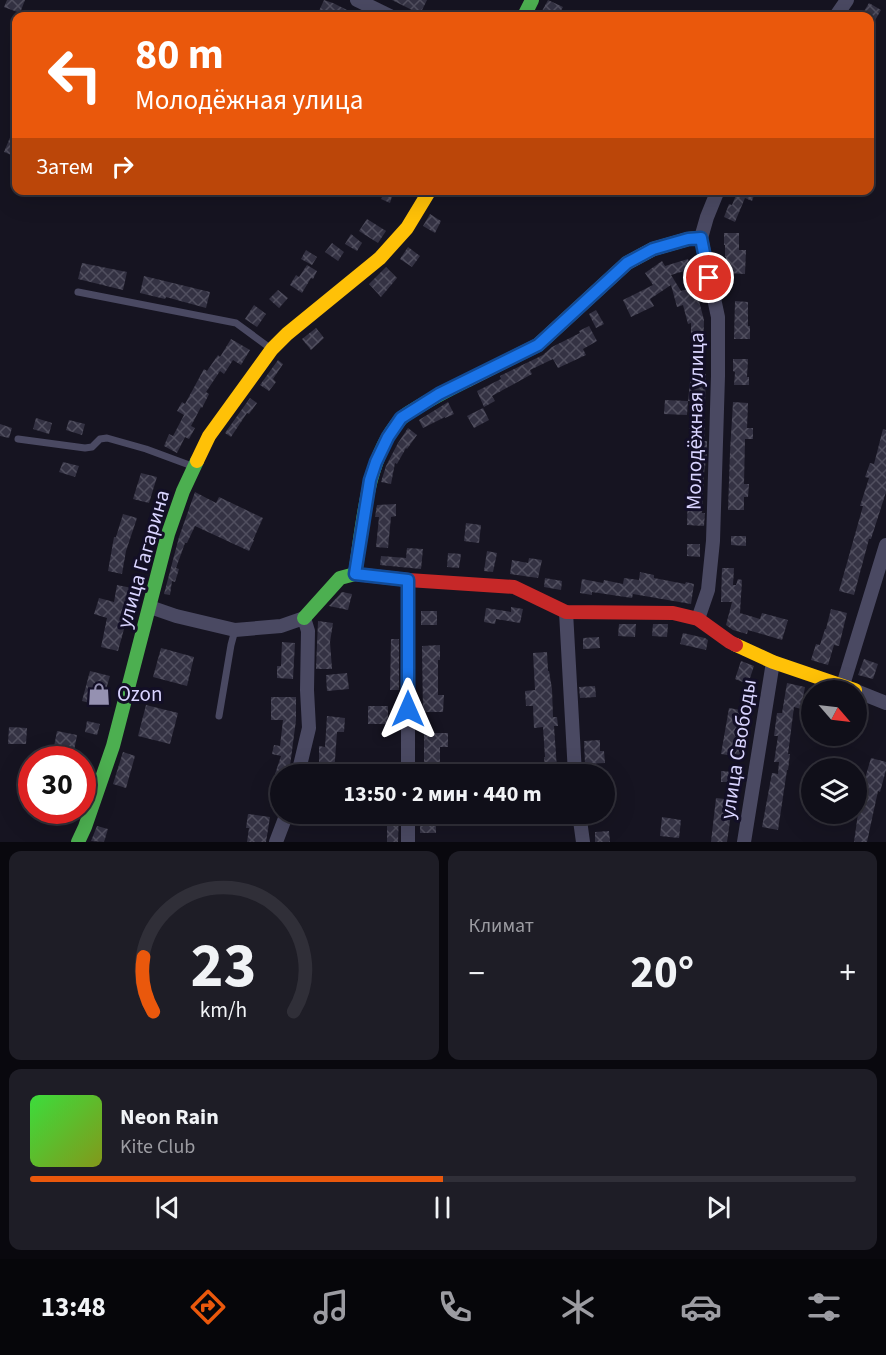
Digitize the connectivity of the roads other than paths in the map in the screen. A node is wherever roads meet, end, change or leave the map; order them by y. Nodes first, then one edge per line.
1 (357, 0) edge
2 (382, 12) edge
3 (427, 195) edge
4 (716, 195) edge
5 (701, 238) junction
6 (78, 292) dead end
7 (272, 349) junction
8 (18, 439) dead end
9 (195, 467) junction
10 (886, 545) edge
11 (355, 574) junction
12 (408, 580) junction
13 (150, 607) junction
14 (566, 612) junction
15 (304, 618) junction
16 (698, 619) junction
17 (235, 630) junction
18 (773, 662) junction
19 (825, 680) edge
20 (853, 680) edge
21 (867, 695) edge
22 (886, 703) edge
23 (219, 716) dead end
24 (300, 764) edge
25 (408, 764) edge
26 (574, 764) edge
27 (283, 824) edge
28 (408, 824) edge
29 (581, 824) edge
30 (78, 842) edge
31 (276, 842) edge
32 (408, 842) edge
33 (583, 842) edge
34 (744, 842) edge

1 - 2 street
3 - 7 street, улица Гагарина
4 - 5 street
5 - 11 street
5 - 16 street, Молодёжная улица
6 - 7 lane
7 - 9 street, улица Гагарина
8 - 9 lane
9 - 13 street, улица Гагарина
10 - 20 street
11 - 12 street
11 - 15 street
12 - 14 street
12 - 25 street
13 - 17 street
13 - 30 street, улица Гагарина
14 - 16 street
14 - 26 street
15 - 17 street
15 - 24 street
16 - 18 street
17 - 23 lane
18 - 19 street
18 - 34 street, улица Свободы
21 - 22 street
27 - 31 street
28 - 32 street
29 - 33 street

